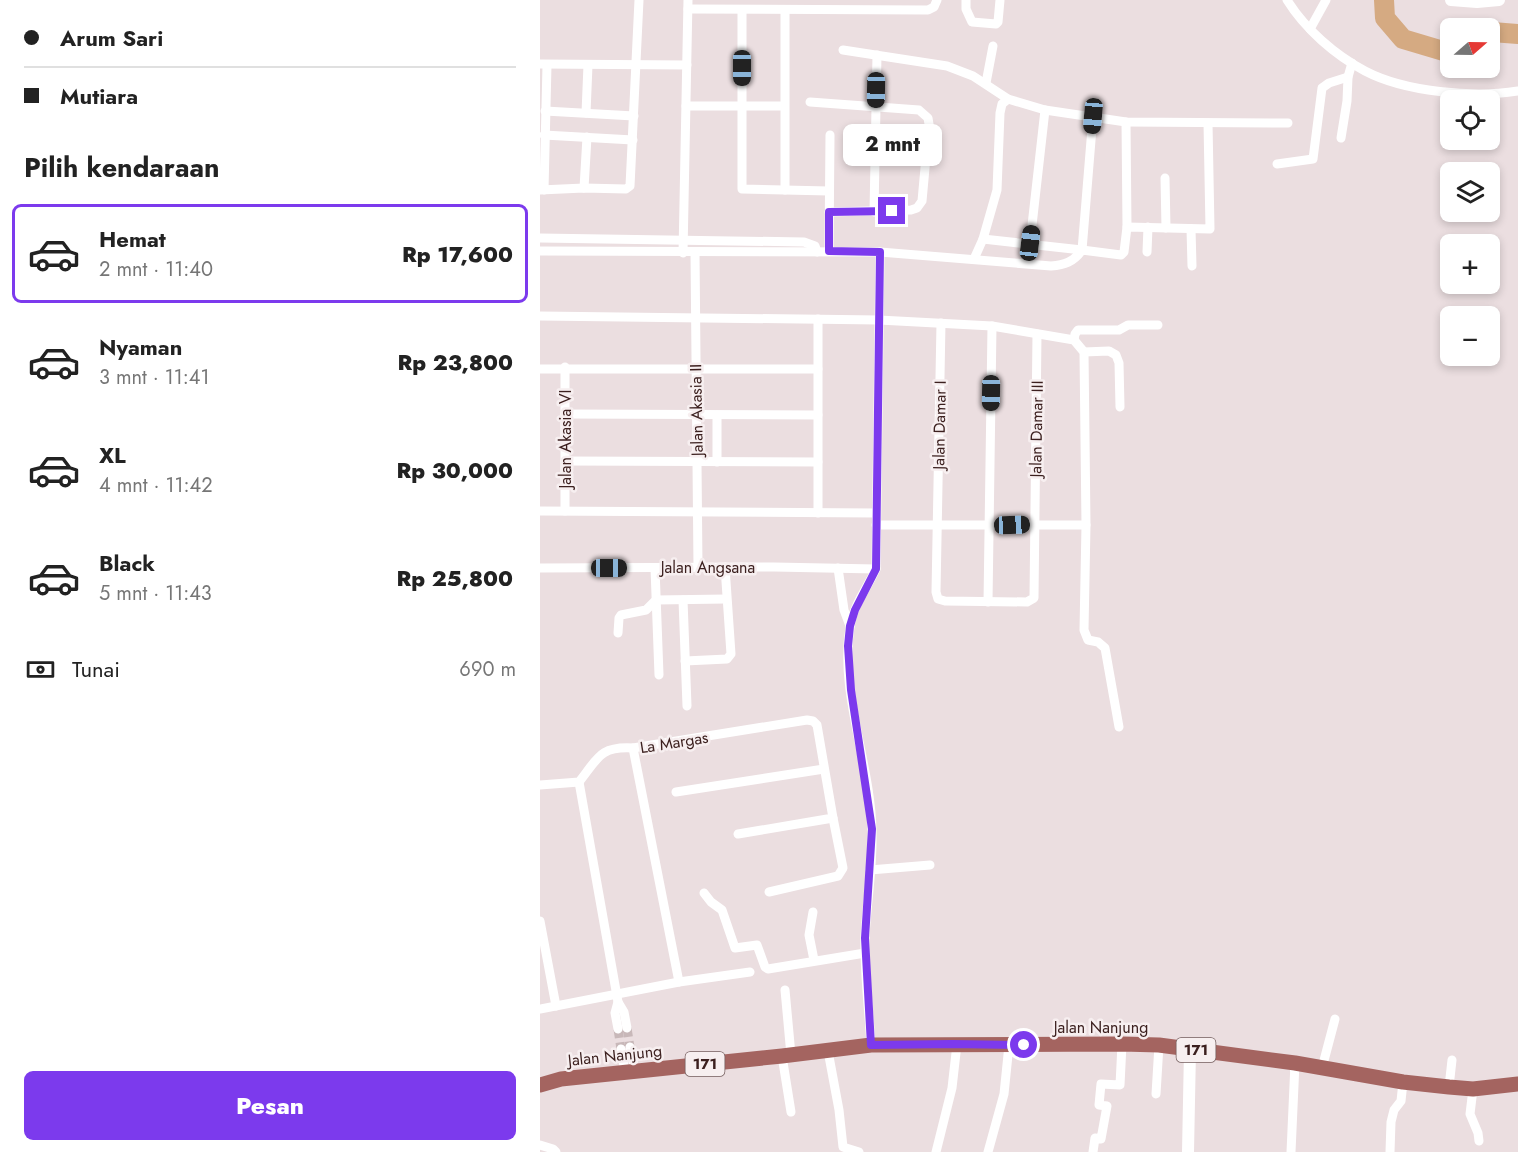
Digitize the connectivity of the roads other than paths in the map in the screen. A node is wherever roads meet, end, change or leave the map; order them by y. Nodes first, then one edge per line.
1 (639, 0) edge
2 (937, 0) edge
3 (966, 0) edge
4 (1000, 0) edge
5 (1287, 0) edge
6 (1326, 0) edge
7 (1452, 0) edge
8 (1499, 0) edge
9 (688, 4) edge
10 (742, 10) junction
11 (785, 10) junction
12 (1310, 29) junction
13 (993, 46) dead end
14 (843, 50) dead end
15 (877, 55) junction
16 (1352, 63) junction
17 (544, 64) edge
18 (588, 64) junction
19 (637, 64) junction
20 (687, 65) junction
21 (1348, 77) junction
22 (986, 83) junction
23 (1518, 91) edge
24 (1008, 99) junction
25 (810, 102) dead end
26 (686, 106) junction
27 (742, 106) junction
28 (784, 106) junction
29 (876, 108) junction
30 (1045, 110) junction
31 (545, 111) junction
32 (586, 113) junction
33 (634, 116) junction
34 (1093, 116) junction
35 (1126, 122) junction
36 (1208, 123) junction
37 (1288, 123) dead end
38 (544, 135) junction
39 (830, 135) dead end
40 (587, 137) junction
41 (1341, 138) dead end
42 (633, 140) junction
43 (1277, 164) dead end
44 (1165, 178) dead end
45 (584, 188) junction
46 (542, 190) edge
47 (785, 190) junction
48 (830, 190) junction
49 (829, 212) junction
50 (874, 212) junction
51 (1126, 226) junction
52 (1148, 227) junction
53 (1166, 228) junction
54 (1191, 229) junction
55 (540, 238) edge
56 (983, 238) junction
57 (683, 239) junction
58 (1030, 243) junction
59 (1082, 250) junction
60 (540, 251) edge
61 (829, 251) junction
62 (817, 252) junction
63 (880, 252) junction
64 (1147, 252) dead end
65 (683, 253) junction
66 (695, 253) junction
67 (974, 260) junction
68 (1192, 266) dead end
69 (540, 316) edge
70 (695, 317) junction
71 (818, 320) junction
72 (879, 320) junction
73 (940, 323) junction
74 (1158, 325) dead end
75 (992, 326) junction
76 (1038, 334) junction
77 (1074, 340) junction
78 (1084, 352) junction
79 (564, 368) junction
80 (696, 368) junction
81 (540, 369) edge
82 (818, 369) junction
83 (1120, 407) dead end
84 (565, 414) junction
85 (696, 415) junction
86 (717, 415) junction
87 (818, 415) junction
88 (565, 461) junction
89 (697, 462) junction
90 (717, 462) junction
91 (818, 462) junction
92 (540, 511) edge
93 (565, 512) junction
94 (698, 512) junction
95 (818, 513) junction
96 (876, 513) junction
97 (876, 525) junction
98 (1035, 525) junction
99 (1086, 525) junction
100 (936, 526) junction
101 (988, 526) junction
102 (698, 567) junction
103 (725, 567) junction
104 (540, 568) edge
105 (655, 568) junction
106 (838, 568) junction
107 (876, 569) junction
108 (726, 599) junction
109 (656, 600) junction
110 (683, 600) junction
111 (988, 602) junction
112 (850, 626) junction
113 (618, 633) dead end
114 (685, 661) junction
115 (659, 675) dead end
116 (687, 706) dead end
117 (1119, 727) dead end
118 (633, 748) junction
119 (824, 769) junction
120 (579, 782) junction
121 (540, 785) edge
122 (676, 792) dead end
123 (833, 818) junction
124 (738, 834) dead end
125 (930, 865) dead end
126 (870, 870) junction
127 (769, 892) dead end
128 (704, 893) dead end
129 (813, 912) dead end
130 (540, 921) edge
131 (865, 953) junction
132 (814, 960) junction
133 (750, 972) dead end
134 (679, 982) junction
135 (785, 990) dead end
136 (618, 999) junction
137 (556, 1006) junction
138 (540, 1009) edge
139 (1335, 1019) dead end
140 (622, 1028) tunnel mouth
141 (957, 1044) junction
142 (1122, 1044) junction
143 (871, 1045) junction
144 (1009, 1045) junction
145 (1159, 1045) junction
146 (626, 1048) tunnel mouth
147 (1190, 1050) junction
148 (828, 1051) junction
149 (786, 1056) junction
150 (1452, 1060) dead end
151 (1295, 1063) junction
152 (1323, 1068) junction
153 (630, 1072) junction
154 (1404, 1082) junction
155 (1518, 1084) edge
156 (540, 1085) edge
157 (1449, 1087) junction
158 (1473, 1089) junction
159 (1156, 1094) dead end
160 (791, 1112) dead end
161 (1479, 1142) dead end
162 (540, 1144) edge
163 (556, 1152) edge
164 (859, 1152) edge
165 (936, 1152) edge
166 (988, 1152) edge
167 (1093, 1152) edge
168 (1188, 1152) edge
169 (1291, 1152) edge
170 (1390, 1152) edge

1 - 19 street
2 - 11 street
3 - 4 street
5 - 12 street
6 - 12 street
7 - 8 street
9 - 10 street
9 - 20 street
10 - 11 street
10 - 27 street
11 - 28 street
12 - 16 street
13 - 22 street
14 - 15 street
15 - 22 street
15 - 29 street
16 - 21 street
16 - 23 street
17 - 18 street
17 - 31 street
18 - 19 street
18 - 32 street
19 - 20 street
19 - 33 street
20 - 26 street
21 - 41 street
21 - 43 street
22 - 24 street
24 - 30 street
24 - 56 street
25 - 29 street
26 - 27 street
26 - 57 street
27 - 28 street
27 - 47 street
28 - 47 street
29 - 50 street
29 - 50 street
30 - 34 street
30 - 58 street
31 - 32 street
31 - 38 street
32 - 33 street
33 - 42 street
34 - 35 street
34 - 59 street
35 - 36 street
35 - 51 street
36 - 37 street
36 - 54 street
38 - 40 street
38 - 46 street
39 - 48 street
40 - 42 street
40 - 45 street
42 - 45 street
44 - 53 street
45 - 46 street
47 - 48 street
48 - 49 street
49 - 50 street
49 - 61 street
51 - 52 street
51 - 59 street
52 - 53 street
52 - 64 street
53 - 54 street
54 - 68 street
55 - 57 street
56 - 58 street
56 - 67 street
57 - 62 street
57 - 65 street
58 - 59 street
59 - 67 street
60 - 65 street
61 - 62 street
61 - 63 street
62 - 66 street
63 - 67 street
63 - 72 street
65 - 66 street
66 - 70 street, Jalan Akasia II
69 - 70 street
70 - 71 street
70 - 80 street, Jalan Akasia II
71 - 72 street
71 - 82 street
72 - 73 street
72 - 96 street
73 - 75 street
73 - 100 street, Jalan Damar I
74 - 77 street
75 - 76 street
75 - 101 street
76 - 77 street
76 - 98 street, Jalan Damar III
77 - 78 street
78 - 83 street
78 - 99 street
79 - 80 street
79 - 81 street
79 - 84 street, Jalan Akasia VI
80 - 82 street
80 - 85 street, Jalan Akasia II
82 - 87 street
84 - 85 street
84 - 88 street, Jalan Akasia VI
85 - 86 street
85 - 89 street, Jalan Akasia II
86 - 87 street
86 - 90 street
87 - 91 street
88 - 89 street
88 - 93 street, Jalan Akasia VI
89 - 90 street
89 - 94 street, Jalan Akasia II
90 - 91 street
91 - 95 street
92 - 93 street
93 - 94 street
94 - 95 street
94 - 102 street, Jalan Akasia II
95 - 96 street
96 - 97 street
97 - 100 street
97 - 107 street
98 - 99 street
98 - 101 street
98 - 111 street, Jalan Damar III
99 - 117 street
100 - 101 street
100 - 111 street, Jalan Damar I
101 - 111 street
102 - 103 street, Jalan Angsana
102 - 105 street, Jalan Angsana
103 - 106 street, Jalan Angsana
103 - 108 street
104 - 105 street, Jalan Angsana
105 - 109 street
106 - 107 street, Jalan Angsana
106 - 112 street
107 - 112 street
108 - 110 street
108 - 114 street
109 - 110 street
109 - 113 street
109 - 115 street
110 - 114 street
112 - 126 street
114 - 116 street
118 - 119 street, La Margas
118 - 120 street
118 - 134 street, La Margas
119 - 122 street
119 - 123 street, La Margas
120 - 121 street
120 - 136 street
123 - 124 street
123 - 127 street, La Margas
125 - 126 street
126 - 131 street
128 - 132 street
129 - 132 street
130 - 137 street
131 - 132 street
131 - 143 street
133 - 134 street
134 - 136 street
135 - 149 street
136 - 137 street
136 - 140 street
137 - 138 street
139 - 152 street
141 - 143 main road, Jalan Nanjung / 171
141 - 144 main road, Jalan Nanjung / 171
141 - 165 street
142 - 144 main road, Jalan Nanjung / 171
142 - 145 main road, Jalan Nanjung / 171
142 - 167 street
143 - 148 main road, Jalan Nanjung / 171
144 - 166 street
145 - 147 main road, Jalan Nanjung / 171
145 - 159 street
146 - 153 street
147 - 151 main road, Jalan Nanjung / 171
147 - 168 street
148 - 149 main road, Jalan Nanjung / 171
148 - 164 street
149 - 153 main road, Jalan Nanjung / 171
149 - 160 street
150 - 157 street
151 - 152 main road, Jalan Nanjung / 171
151 - 169 street
152 - 154 main road, Jalan Nanjung / 171
153 - 156 main road, Jalan Nanjung / 171
154 - 157 main road, Jalan Nanjung / 171
154 - 170 street
155 - 158 main road, Jalan Nanjung / 171
157 - 158 main road, Jalan Nanjung / 171
158 - 161 street
162 - 163 street

